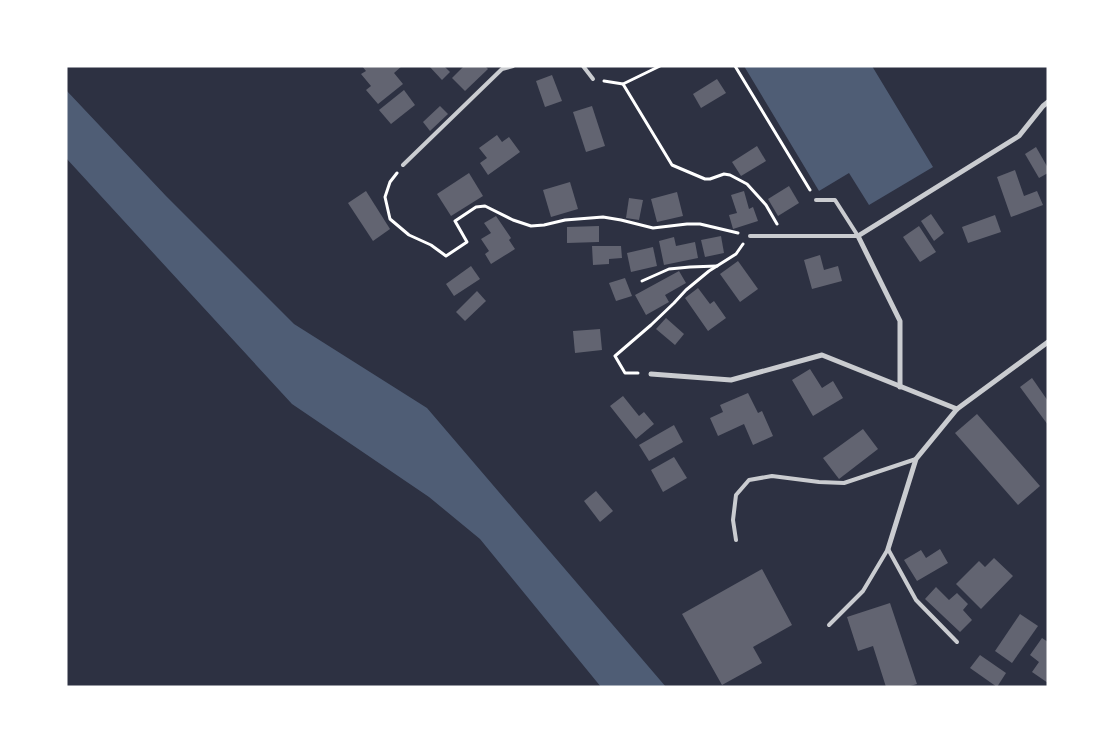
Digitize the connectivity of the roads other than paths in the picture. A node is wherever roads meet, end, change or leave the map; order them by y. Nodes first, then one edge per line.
1 (513, 66) edge
2 (584, 66) edge
3 (501, 68) edge
4 (593, 79) road end
5 (1048, 102) edge
6 (403, 165) road end
7 (816, 200) road end
8 (750, 236) road end
9 (858, 236) junction
10 (1048, 342) edge
11 (651, 374) road end
12 (900, 387) junction
13 (957, 409) junction
14 (916, 459) junction
15 (736, 540) dead end
16 (888, 549) junction
17 (829, 625) dead end
18 (957, 642) dead end

1 - 3 lane
2 - 4 lane
3 - 6 lane
5 - 9 street
7 - 9 lane
8 - 9 lane
9 - 12 street
10 - 13 street
11 - 12 street
12 - 13 street
13 - 14 street
14 - 15 lane
14 - 16 street
16 - 17 lane
16 - 18 lane

